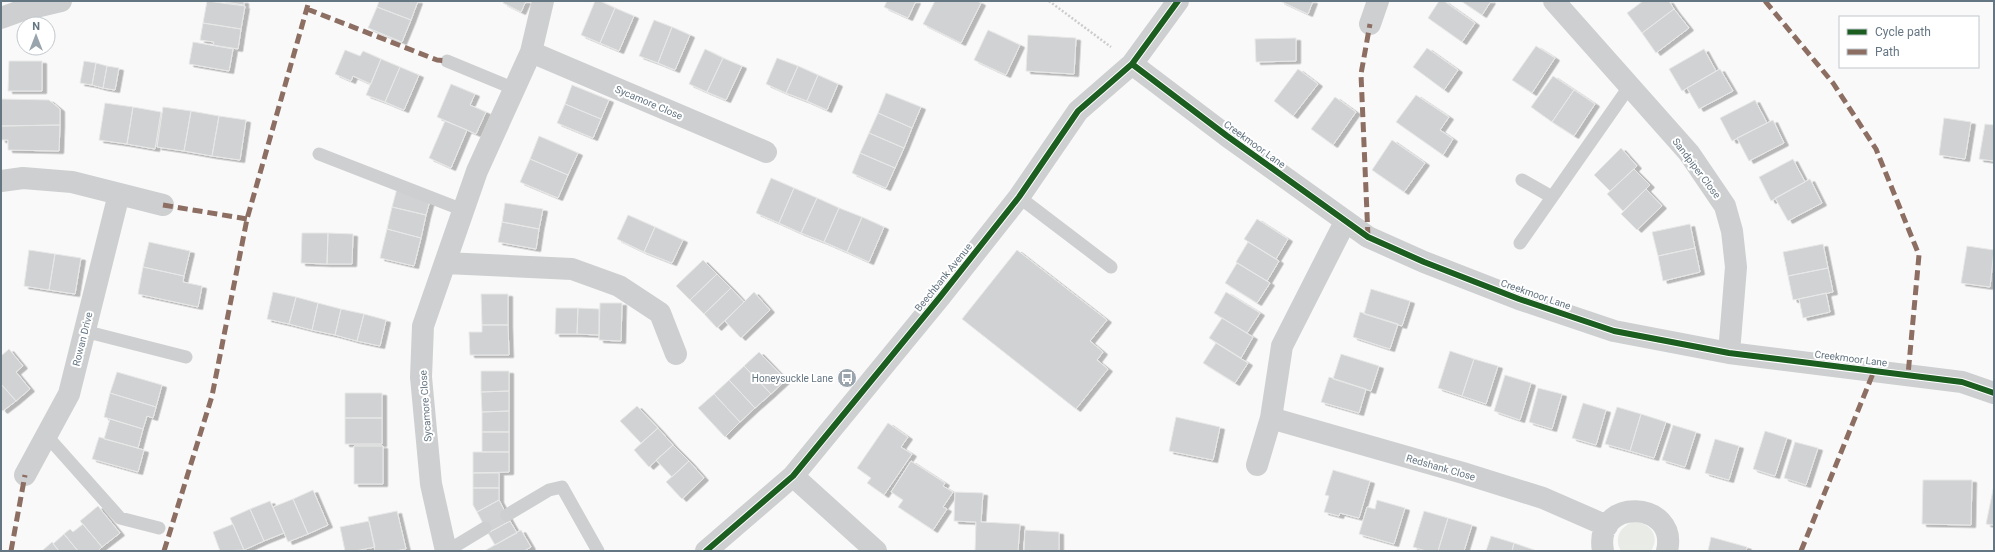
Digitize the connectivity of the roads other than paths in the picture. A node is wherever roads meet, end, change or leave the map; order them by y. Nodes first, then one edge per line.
1 (61, 1) edge
2 (543, 1) edge
3 (1178, 1) edge
4 (1378, 1) edge
5 (1554, 1) edge
6 (1, 18) edge
7 (1370, 24) dead end
8 (531, 52) junction
9 (447, 62) dead end
10 (1132, 64) junction
11 (1629, 87) junction
12 (515, 89) junction
13 (766, 152) dead end
14 (319, 154) dead end
15 (1522, 180) dead end
16 (1, 181) edge
17 (119, 194) junction
18 (1019, 197) junction
19 (1552, 197) junction
20 (163, 205) dead end
21 (464, 210) junction
22 (1345, 222) junction
23 (1520, 243) dead end
24 (445, 263) junction
25 (1111, 267) dead end
26 (84, 332) junction
27 (1729, 353) junction
28 (676, 354) dead end
29 (186, 357) dead end
30 (1994, 393) edge
31 (1271, 418) junction
32 (46, 435) junction
33 (1257, 465) dead end
34 (25, 475) dead end
35 (793, 476) junction
36 (507, 515) dead end
37 (1607, 526) junction
38 (159, 528) dead end
39 (485, 528) dead end
40 (447, 551) edge
41 (598, 551) edge
42 (706, 551) edge
43 (876, 551) edge
44 (1603, 551) edge
45 (1667, 551) edge

1 - 6 street
2 - 8 street, Sycamore Close
3 - 10 street, Beechbank Avenue
4 - 7 street
5 - 11 street, Sandpiper Close
8 - 12 street, Sycamore Close
8 - 13 street, Sycamore Close
9 - 12 lane
10 - 18 street, Beechbank Avenue
10 - 22 street, Creekmoor Lane
11 - 19 lane
11 - 27 street, Sandpiper Close
12 - 21 street, Sycamore Close
14 - 21 lane
15 - 19 lane
16 - 17 street
17 - 20 street
17 - 26 street, Rowan Drive
18 - 25 lane
18 - 35 street, Beechbank Avenue
19 - 23 lane
21 - 24 street, Sycamore Close
22 - 27 street, Creekmoor Lane
22 - 31 street
24 - 28 street
24 - 40 street, Sycamore Close
26 - 29 lane
26 - 32 street, Rowan Drive
27 - 30 street, Creekmoor Lane
31 - 33 street
31 - 37 street, Redshank Close
32 - 34 street, Rowan Drive
32 - 38 lane
35 - 42 street, Beechbank Avenue
35 - 43 street
36 - 41 lane
37 - 44 street
37 - 45 street
39 - 40 lane

